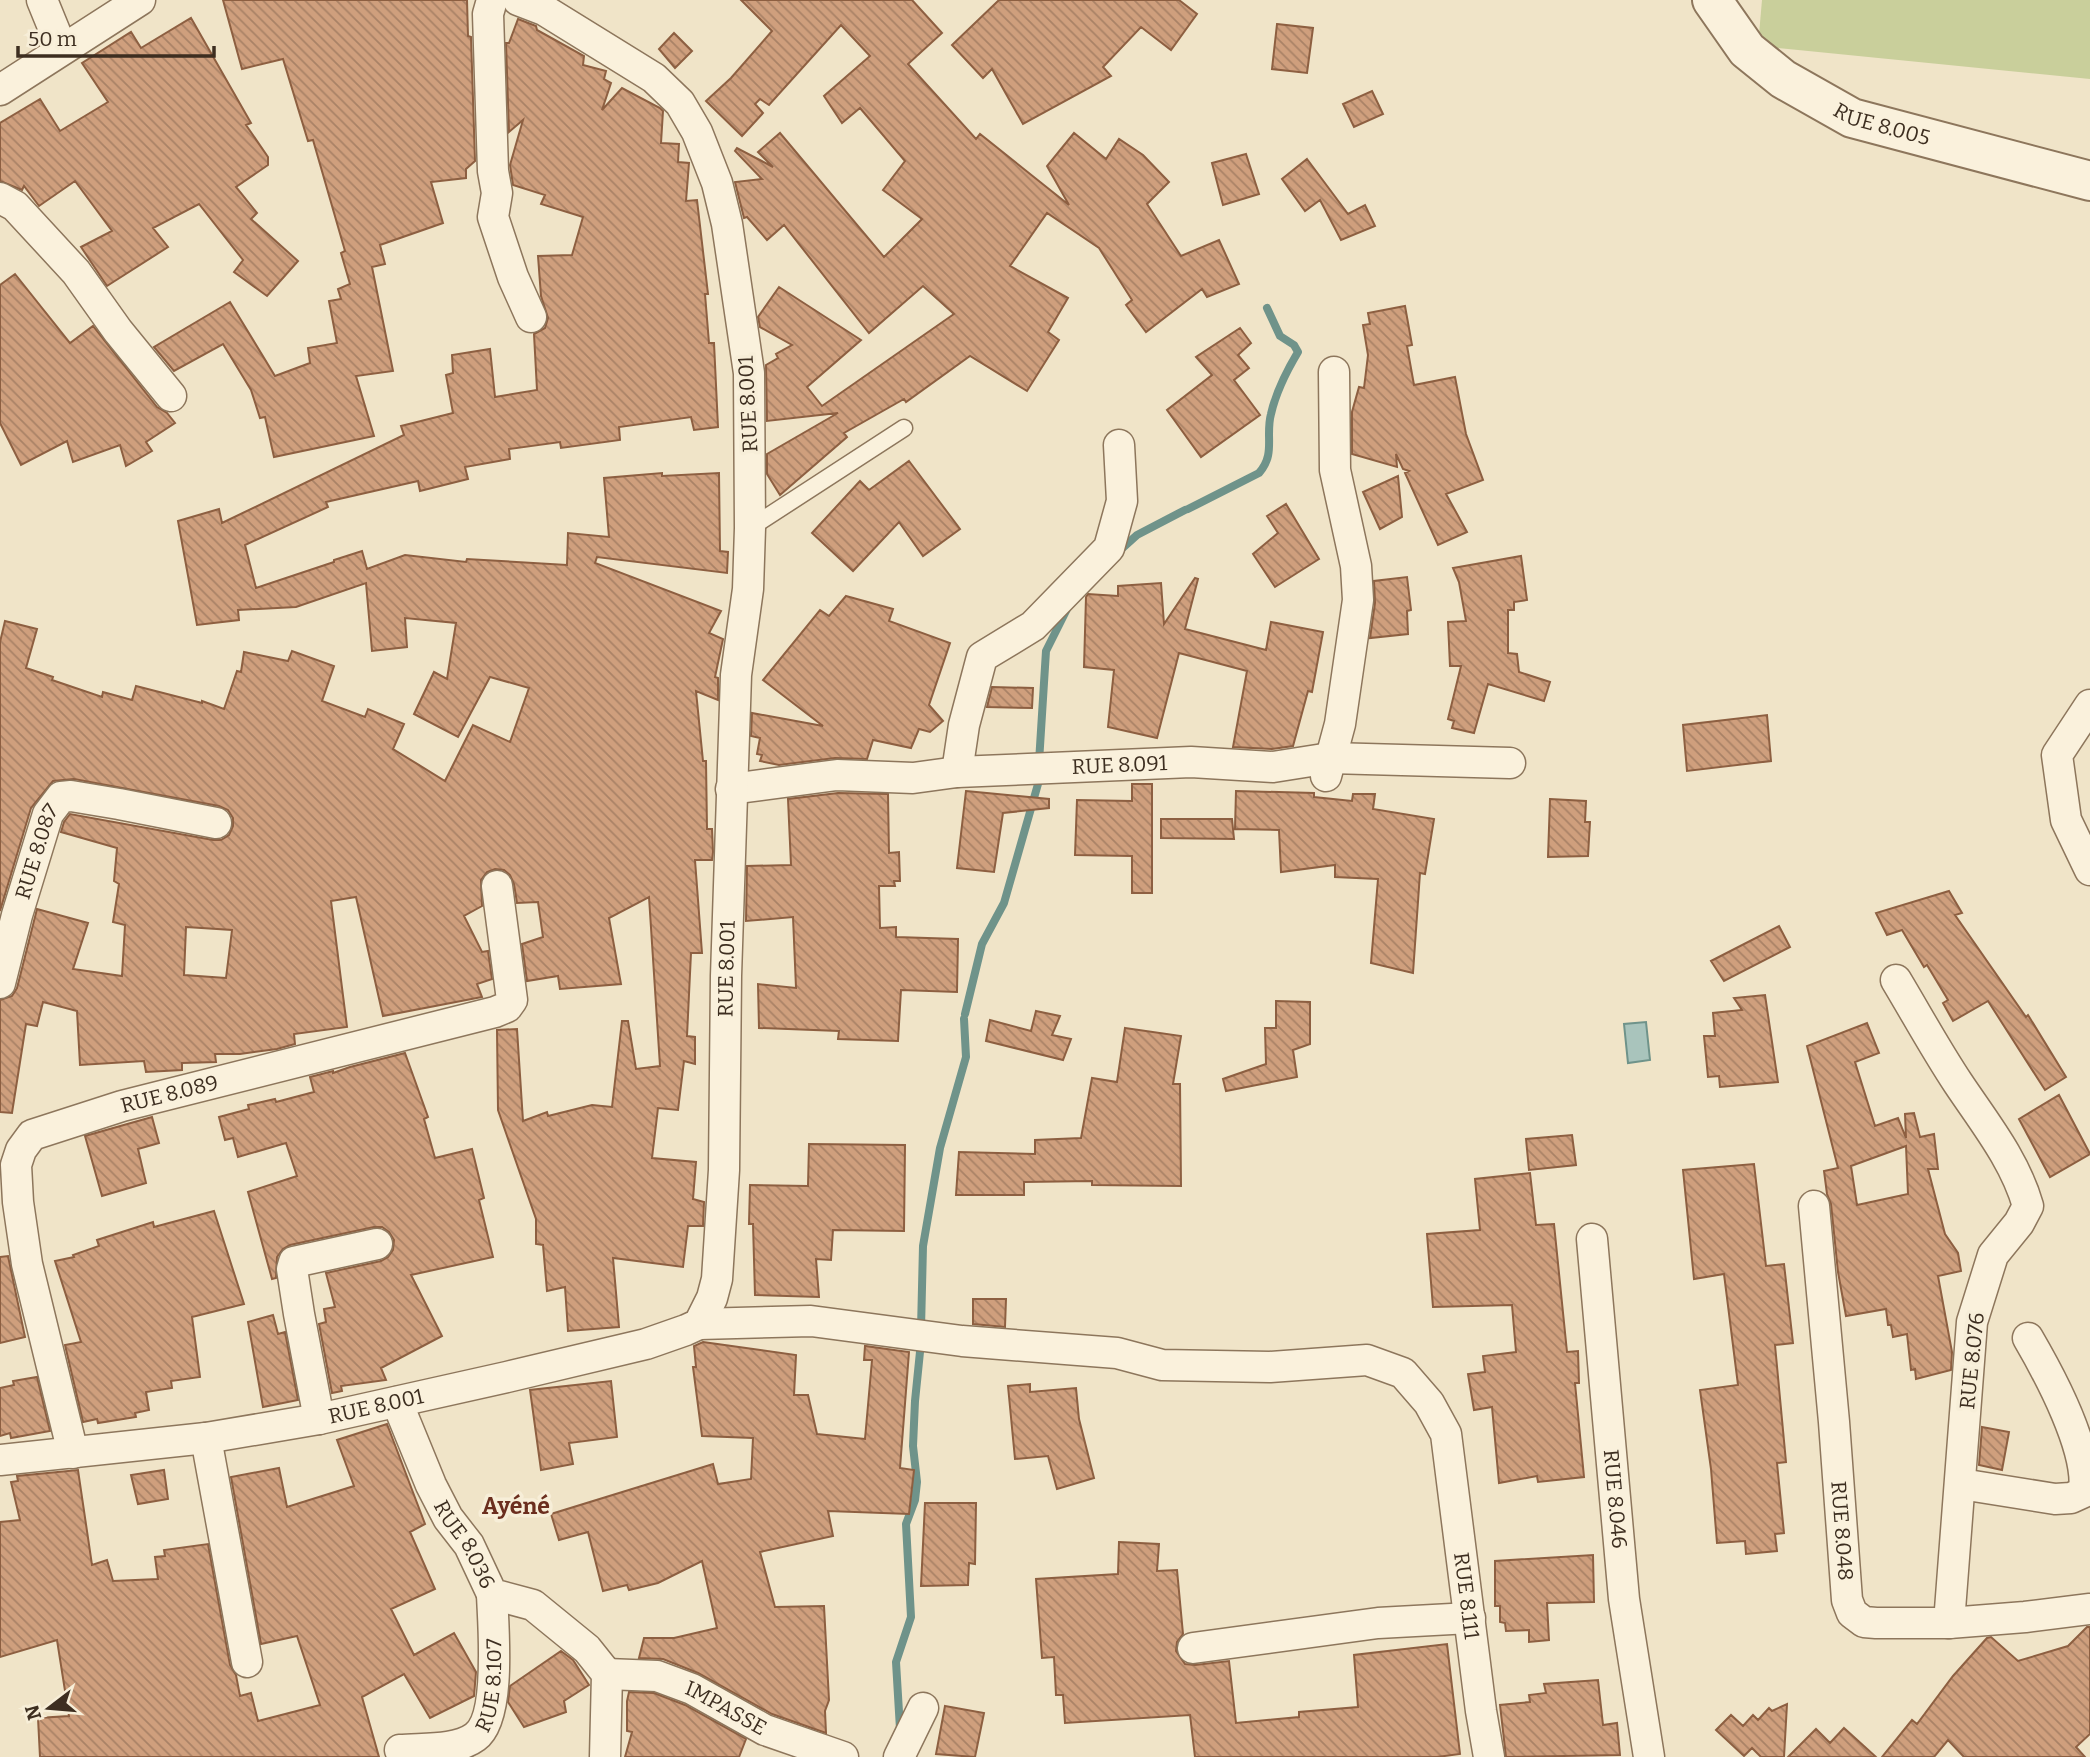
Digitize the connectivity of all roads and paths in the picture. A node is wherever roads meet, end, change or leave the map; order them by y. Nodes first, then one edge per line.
1 (42, 0) edge
2 (140, 0) edge
3 (492, 0) edge
4 (518, 0) edge
5 (1712, 0) edge
6 (62, 49) junction
7 (0, 90) edge
8 (2090, 181) edge
9 (0, 198) edge
10 (531, 317) dead end
11 (1334, 372) dead end
12 (170, 396) dead end
13 (904, 428) dead end
14 (1119, 445) dead end
15 (750, 528) junction
16 (2090, 705) edge
17 (1510, 763) dead end
18 (1328, 767) junction
19 (957, 772) junction
20 (731, 789) junction
21 (216, 823) dead end
22 (2090, 870) edge
23 (497, 886) dead end
24 (1896, 980) dead end
25 (0, 983) edge
26 (1814, 1206) dead end
27 (1592, 1238) dead end
28 (377, 1244) dead end
29 (698, 1324) junction
30 (2028, 1338) dead end
31 (397, 1402) junction
32 (319, 1419) junction
33 (206, 1438) junction
34 (73, 1452) junction
35 (0, 1460) edge
36 (1961, 1484) junction
37 (492, 1594) junction
38 (2090, 1609) edge
39 (1471, 1618) junction
40 (1949, 1623) junction
41 (1193, 1648) dead end
42 (247, 1661) dead end
43 (607, 1674) junction
44 (923, 1708) dead end
45 (400, 1750) dead end
46 (605, 1757) edge
47 (843, 1757) edge
48 (899, 1757) edge
49 (1489, 1757) edge
50 (1649, 1757) edge

1 - 6 street
2 - 6 street
3 - 10 street
4 - 15 street, RUE 8.001
5 - 8 street, RUE 8.005
6 - 7 street
9 - 12 street
11 - 18 street
13 - 15 lane
14 - 19 street
15 - 20 street, RUE 8.001
16 - 22 street
17 - 18 street, RUE 8.091
18 - 19 street, RUE 8.091
19 - 20 street, RUE 8.091
20 - 29 street, RUE 8.001
21 - 25 street, RUE 8.087
23 - 34 street, RUE 8.089
24 - 36 street, RUE 8.076
26 - 40 street, RUE 8.048
27 - 50 street, RUE 8.046
28 - 32 street
29 - 31 street, RUE 8.001
29 - 39 street, RUE 8.111
30 - 36 street
31 - 32 street, RUE 8.001
31 - 37 street, RUE 8.036
32 - 33 street, RUE 8.001
33 - 34 street, RUE 8.001
33 - 42 street
34 - 35 street, RUE 8.001
36 - 40 street, RUE 8.076
37 - 43 street, RUE 8.036
37 - 45 street, RUE 8.107
38 - 40 street, RUE 8.048
39 - 41 street
39 - 49 street, RUE 8.111
43 - 46 street
43 - 47 street, IMPASSE
44 - 48 street

